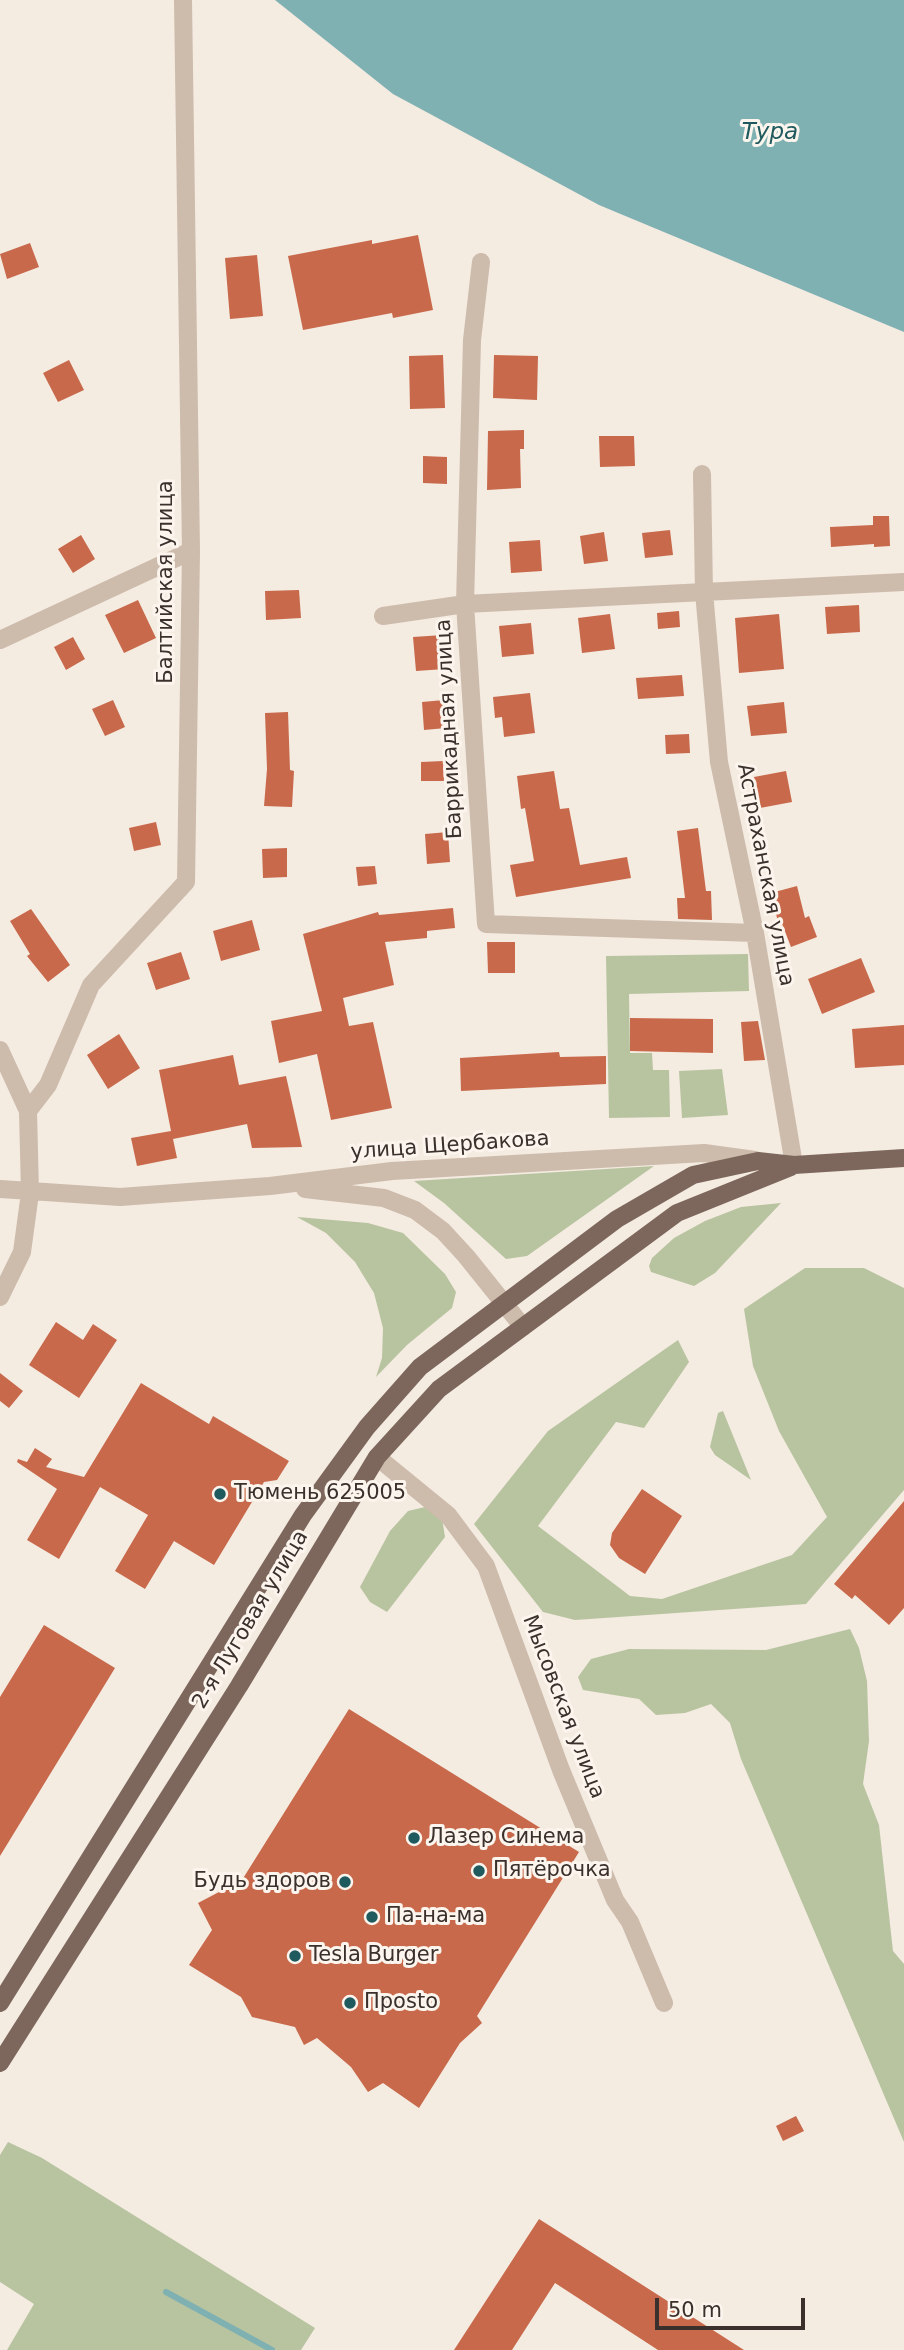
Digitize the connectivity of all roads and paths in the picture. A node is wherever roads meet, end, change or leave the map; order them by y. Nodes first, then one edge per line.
1 (183, 0) edge
2 (481, 262) dead end
3 (702, 474) dead end
4 (191, 551) junction
5 (904, 582) edge
6 (704, 592) junction
7 (465, 604) junction
8 (383, 616) dead end
9 (0, 640) edge
10 (755, 933) junction
11 (0, 1050) edge
12 (28, 1111) junction
13 (904, 1157) edge
14 (758, 1161) junction
15 (794, 1165) junction
16 (270, 1186) junction
17 (0, 1189) edge
18 (30, 1194) junction
19 (0, 1297) edge
20 (504, 1304) junction
21 (523, 1327) junction
22 (377, 1457) junction
23 (0, 2003) edge
24 (664, 2003) dead end
25 (0, 2063) edge

1 - 4 street, Балтийская улица
2 - 7 street, Баррикадная улица
3 - 6 street, Астраханская улица
4 - 9 street
4 - 12 street, Балтийская улица
5 - 6 street
6 - 7 street
6 - 10 street, Астраханская улица
7 - 8 street
7 - 10 street, Баррикадная улица
10 - 15 street, Астраханская улица
11 - 12 street
12 - 18 street
13 - 15 main road, улица Щербакова
14 - 15 main road, улица Щербакова
14 - 16 street, улица Щербакова
14 - 20 main road, 2-я Луговая улица
15 - 21 main road, 2-я Луговая улица
16 - 18 street, улица Щербакова
16 - 20 street
17 - 18 street, улица Щербакова
18 - 19 street
20 - 21 street
20 - 23 main road, 2-я Луговая улица
21 - 22 main road, 2-я Луговая улица
22 - 24 street, Мысовская улица
22 - 25 main road, 2-я Луговая улица

